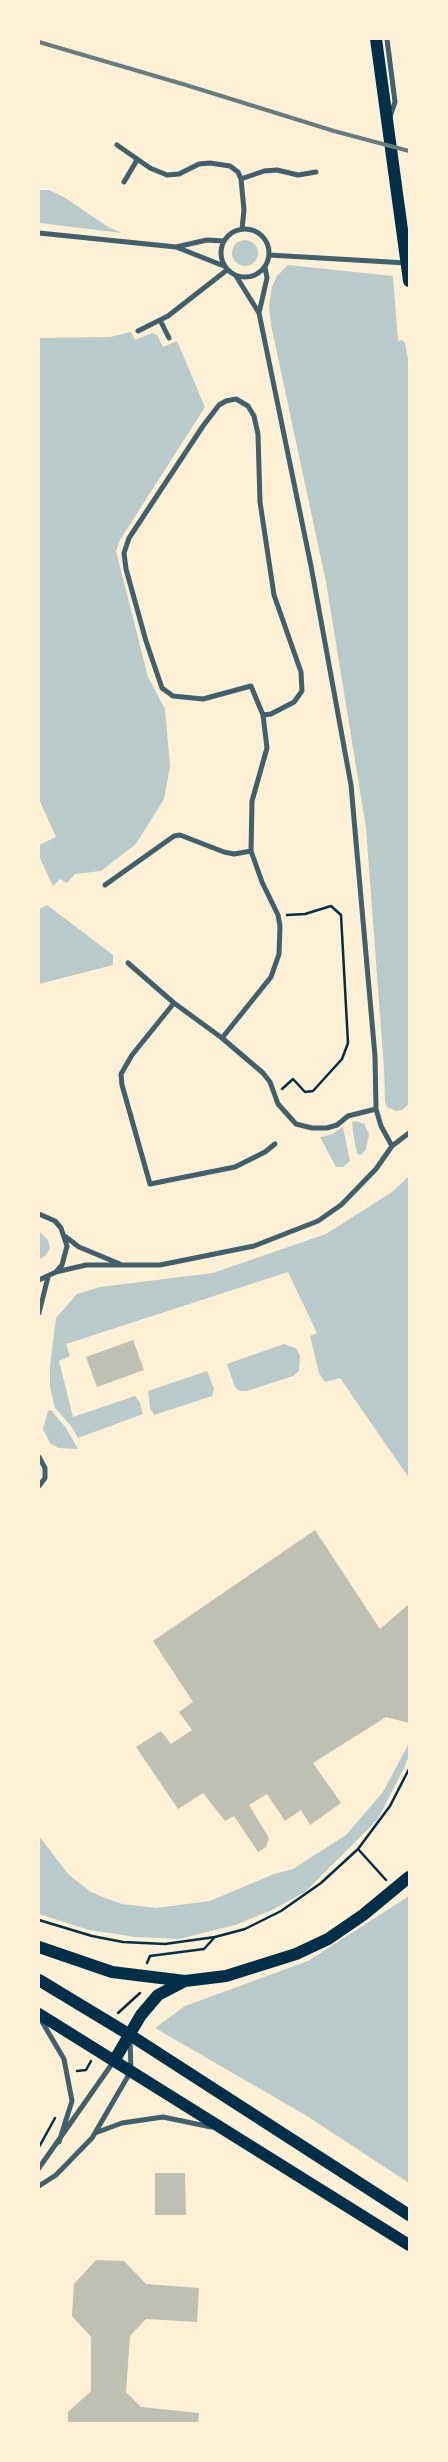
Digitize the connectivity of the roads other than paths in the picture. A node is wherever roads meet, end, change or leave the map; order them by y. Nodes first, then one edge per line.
1 (376, 39) edge
2 (387, 39) edge
3 (387, 129) junction
4 (117, 145) dead end
5 (137, 160) junction
6 (316, 172) dead end
7 (241, 179) junction
8 (124, 182) dead end
9 (242, 229) junction
10 (39, 233) edge
11 (224, 241) junction
12 (176, 247) junction
13 (269, 255) junction
14 (409, 263) edge
15 (265, 267) junction
16 (225, 268) junction
17 (236, 276) junction
18 (409, 281) edge
19 (259, 313) junction
20 (160, 320) junction
21 (138, 331) dead end
22 (170, 338) dead end
23 (264, 715) junction
24 (251, 852) junction
25 (105, 885) dead end
26 (128, 963) dead end
27 (174, 1003) junction
28 (222, 1038) junction
29 (376, 1108) junction
30 (409, 1133) edge
31 (275, 1144) dead end
32 (392, 1146) junction
33 (39, 1214) edge
34 (65, 1237) junction
35 (123, 1266) junction
36 (56, 1272) junction
37 (48, 1277) junction
38 (39, 1280) edge
39 (39, 1313) edge
40 (39, 1457) edge
41 (39, 1486) edge
42 (409, 1877) edge
43 (39, 1947) edge
44 (39, 1980) edge
45 (186, 1981) junction
46 (39, 2015) edge
47 (130, 2035) junction
48 (114, 2061) junction
49 (131, 2071) junction
50 (221, 2129) junction
51 (95, 2133) junction
52 (59, 2142) junction
53 (39, 2168) edge
54 (39, 2186) edge
55 (406, 2213) edge
56 (405, 2242) edge

1 - 3 main road
2 - 3 street
3 - 18 main road
4 - 5 street
5 - 7 street
5 - 8 street
6 - 7 street
7 - 9 street
9 - 11 street
9 - 13 street
10 - 12 street
11 - 12 street
11 - 16 street
12 - 16 street
13 - 14 street
13 - 15 street
15 - 17 street
15 - 19 street
16 - 17 street
16 - 20 street
17 - 19 street
19 - 29 street
20 - 21 street
20 - 22 street
23 - 23 street
23 - 24 street
24 - 25 street
24 - 28 street
26 - 27 street
27 - 28 street
27 - 31 street
28 - 29 street
29 - 32 street
30 - 32 street
32 - 35 street
33 - 34 street
34 - 35 street
34 - 36 street
35 - 36 street
36 - 37 street
37 - 38 street
37 - 39 street
40 - 41 street
42 - 45 main road
43 - 45 main road
44 - 47 main road
45 - 47 main road
46 - 48 main road
46 - 52 street
47 - 48 main road
47 - 49 street
47 - 55 main road
48 - 49 main road
48 - 52 street
49 - 50 main road
49 - 51 street
50 - 51 street
50 - 56 main road
51 - 54 street
52 - 53 street

